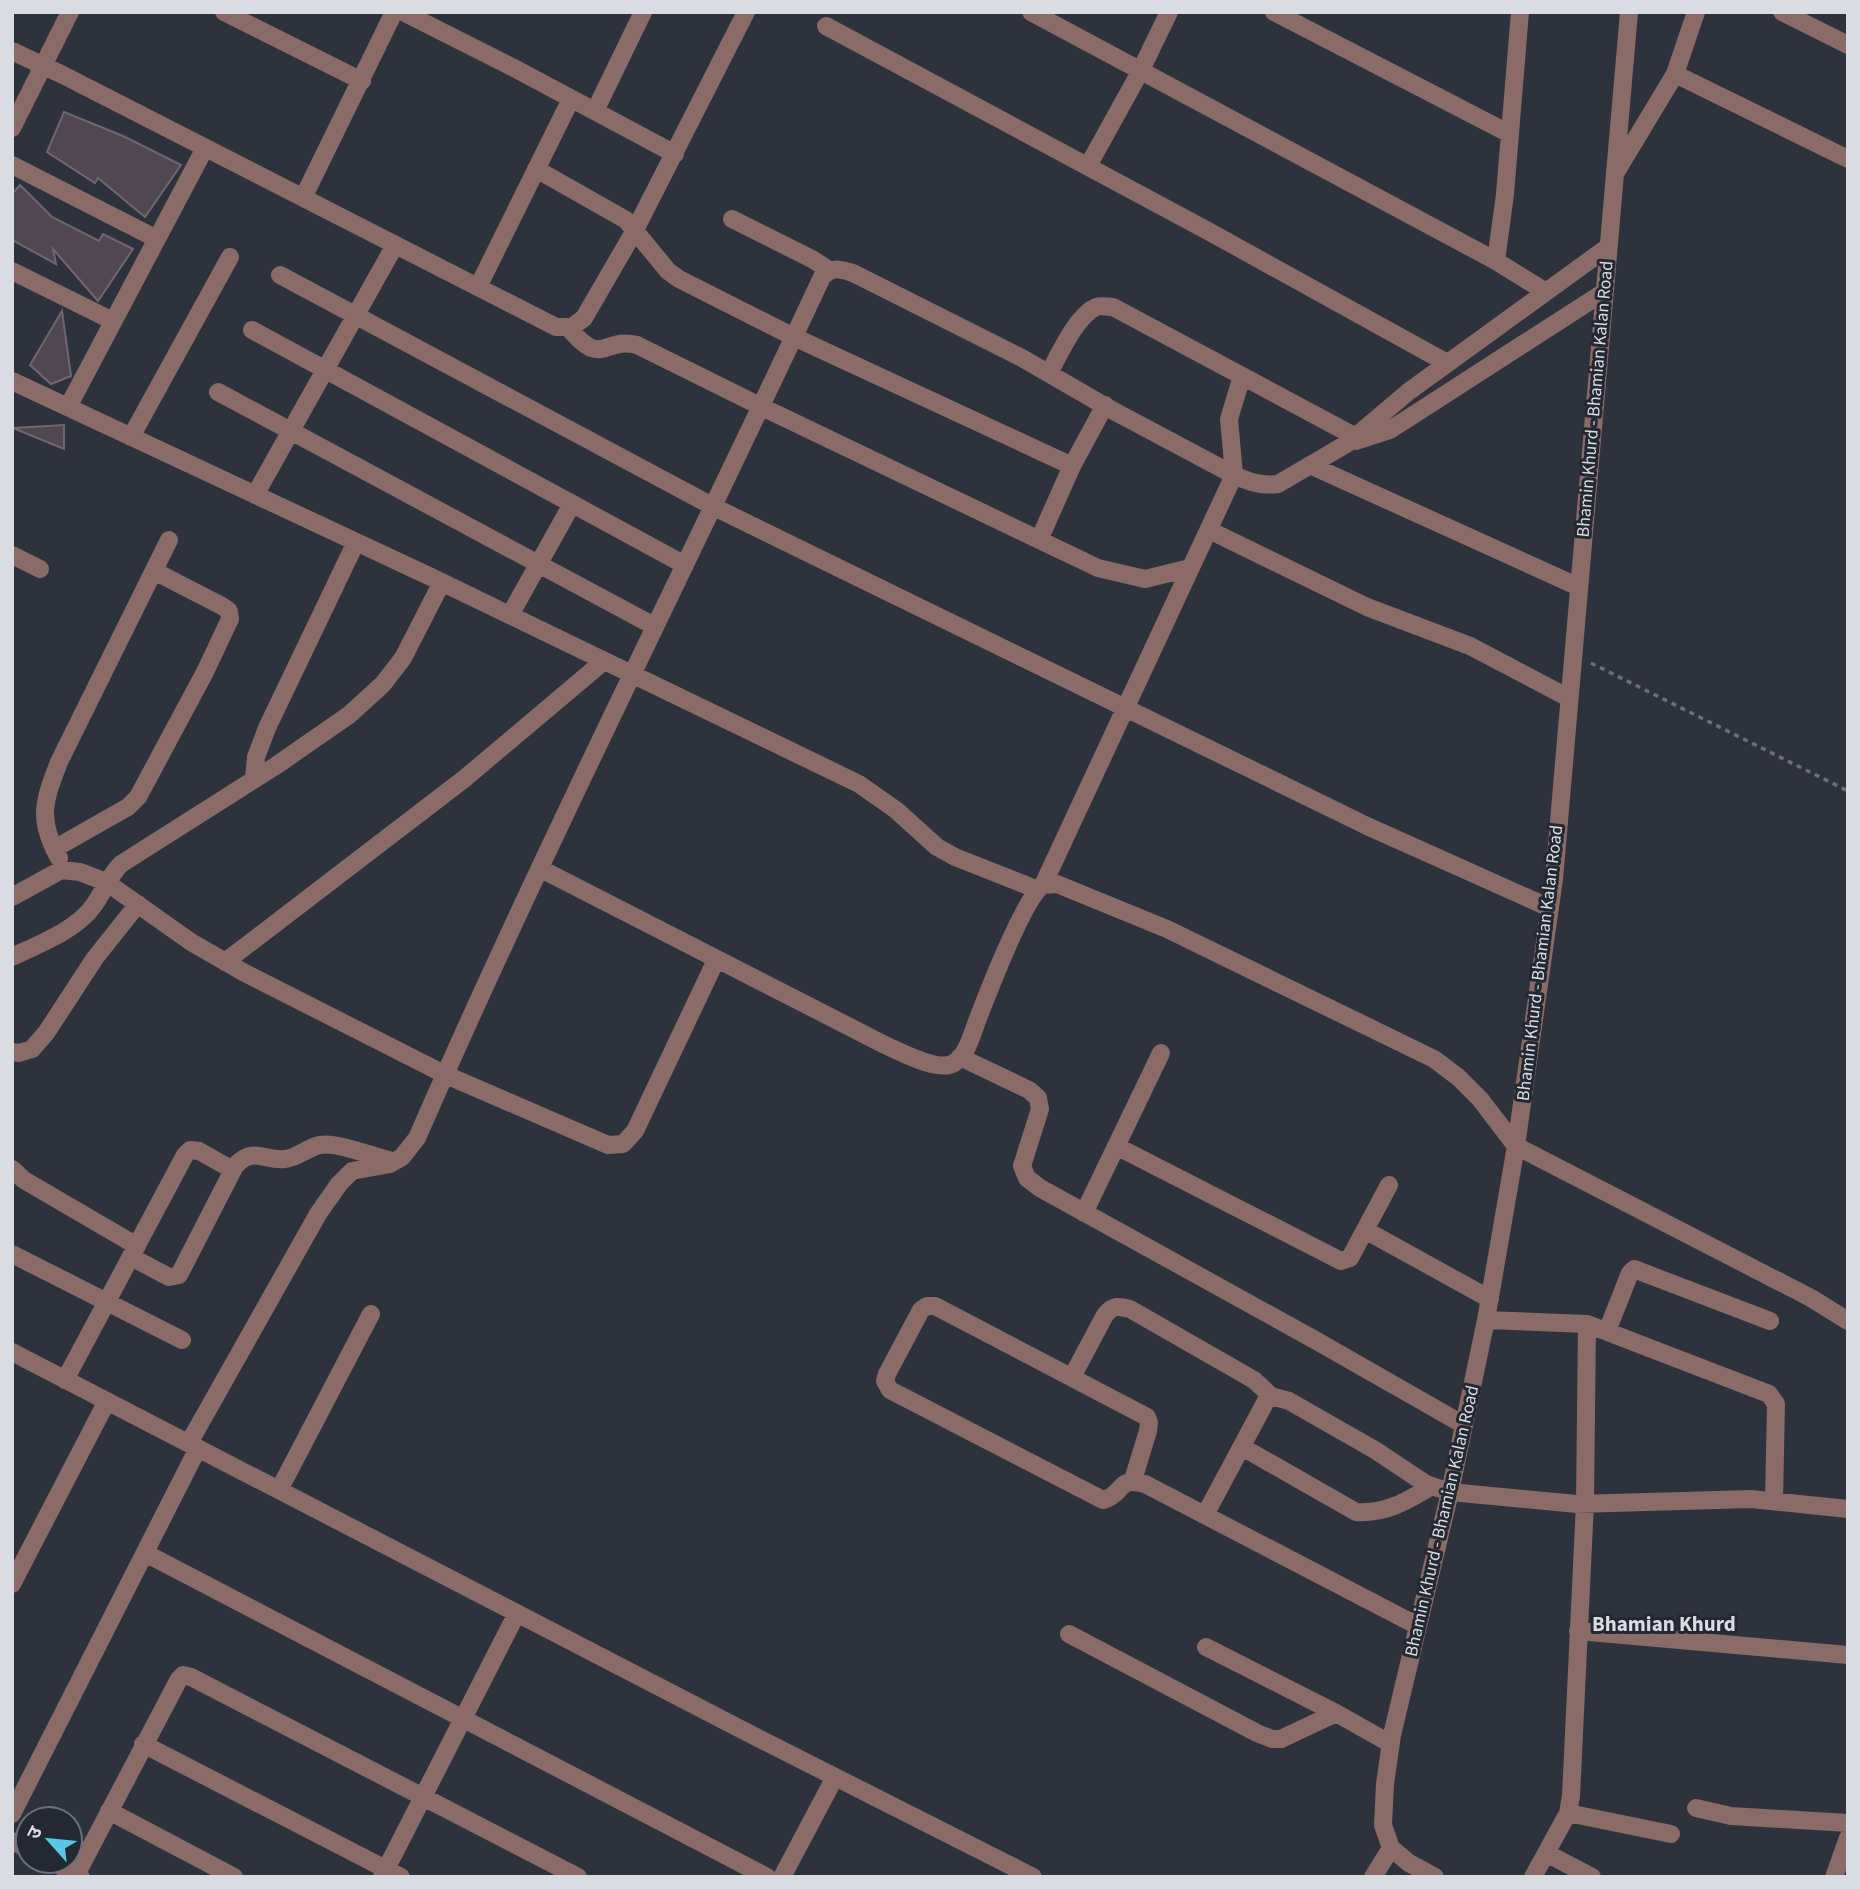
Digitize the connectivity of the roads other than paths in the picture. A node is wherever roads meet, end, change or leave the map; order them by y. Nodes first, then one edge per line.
1 (70, 12) edge
2 (223, 12) edge
3 (394, 12) edge
4 (403, 12) edge
5 (643, 12) edge
6 (746, 12) edge
7 (1031, 12) edge
8 (1169, 12) edge
9 (1274, 12) edge
10 (1629, 12) edge
11 (1696, 12) edge
12 (1782, 12) edge
13 (1515, 14) edge
14 (826, 26) dead end
15 (1848, 45) edge
16 (12, 51) edge
17 (42, 65) junction
18 (1140, 72) junction
19 (1675, 74) junction
20 (362, 81) junction
21 (571, 99) junction
22 (595, 111) junction
23 (12, 128) edge
24 (1510, 134) junction
25 (205, 148) junction
26 (675, 154) junction
27 (1848, 159) edge
28 (12, 165) edge
29 (1088, 166) junction
30 (536, 169) junction
31 (1614, 175) junction
32 (303, 198) junction
33 (732, 219) dead end
34 (635, 230) junction
35 (157, 239) junction
36 (395, 245) junction
37 (1608, 247) junction
38 (230, 257) dead end
39 (1496, 261) junction
40 (829, 270) junction
41 (12, 271) edge
42 (280, 275) dead end
43 (478, 287) junction
44 (1546, 292) junction
45 (1604, 292) junction
46 (355, 315) junction
47 (113, 321) junction
48 (568, 327) junction
49 (252, 330) dead end
50 (794, 337) junction
51 (1447, 363) junction
52 (324, 370) junction
53 (1049, 373) junction
54 (1242, 376) junction
55 (12, 381) edge
56 (218, 392) dead end
57 (1104, 405) junction
58 (762, 407) junction
59 (68, 408) junction
60 (291, 430) junction
61 (131, 437) junction
62 (1352, 440) junction
63 (1310, 465) junction
64 (1072, 466) junction
65 (1234, 475) junction
66 (256, 495) junction
67 (572, 503) junction
68 (714, 507) junction
69 (1209, 530) junction
70 (169, 540) dead end
71 (1039, 540) junction
72 (356, 542) junction
73 (12, 555) edge
74 (539, 564) junction
75 (685, 565) junction
76 (1190, 568) junction
77 (40, 569) dead end
78 (154, 571) junction
79 (442, 582) junction
80 (1579, 587) junction
81 (510, 615) junction
82 (654, 626) junction
83 (604, 661) junction
84 (631, 674) junction
85 (1569, 698) junction
86 (1126, 708) junction
87 (254, 779) junction
88 (54, 849) junction
89 (541, 869) junction
90 (66, 870) junction
91 (106, 882) junction
92 (1040, 887) junction
93 (12, 897) edge
94 (138, 904) junction
95 (1549, 908) junction
96 (12, 957) edge
97 (716, 960) junction
98 (225, 962) junction
99 (12, 1052) edge
100 (1161, 1053) dead end
101 (960, 1057) junction
102 (446, 1075) junction
103 (1116, 1146) junction
104 (1516, 1146) junction
105 (394, 1162) junction
106 (12, 1170) edge
107 (233, 1170) junction
108 (1389, 1185) dead end
109 (1084, 1213) junction
110 (1365, 1230) junction
111 (134, 1252) junction
112 (12, 1254) edge
113 (1490, 1299) junction
114 (106, 1302) junction
115 (371, 1314) dead end
116 (1486, 1320) junction
117 (1770, 1321) dead end
118 (1848, 1321) edge
119 (1587, 1324) junction
120 (1607, 1331) junction
121 (182, 1340) dead end
122 (12, 1352) edge
123 (1072, 1377) junction
124 (65, 1380) junction
125 (1271, 1396) junction
126 (107, 1401) junction
127 (1464, 1425) junction
128 (193, 1446) junction
129 (1242, 1447) junction
130 (1133, 1480) junction
131 (1432, 1486) junction
132 (279, 1490) junction
133 (1450, 1492) junction
134 (1774, 1501) junction
135 (1585, 1503) junction
136 (1848, 1509) edge
137 (1205, 1515) junction
138 (145, 1553) junction
139 (12, 1584) edge
140 (517, 1613) junction
141 (1418, 1626) junction
142 (1578, 1631) junction
143 (1069, 1634) dead end
144 (1206, 1647) dead end
145 (1848, 1655) edge
146 (1336, 1713) junction
147 (464, 1717) junction
148 (143, 1744) junction
149 (1391, 1744) junction
150 (835, 1777) junction
151 (423, 1798) junction
152 (1696, 1808) dead end
153 (108, 1811) junction
154 (1568, 1813) junction
155 (12, 1814) edge
156 (1848, 1823) edge
157 (1671, 1834) dead end
158 (1391, 1847) junction
159 (1846, 1849) edge
160 (1546, 1853) junction
161 (390, 1874) edge
162 (77, 1876) edge
163 (234, 1877) edge
164 (578, 1877) edge
165 (767, 1877) edge
166 (782, 1877) edge
167 (1033, 1877) edge
168 (1373, 1877) edge
169 (1435, 1877) edge
170 (1533, 1877) edge
171 (1592, 1877) edge
172 (1834, 1877) edge

1 - 17 street
2 - 20 street
3 - 20 street
4 - 21 street
5 - 22 street
6 - 26 street
7 - 18 street
8 - 18 street
9 - 24 street
10 - 31 street, Bhamin Khurd - Bhamian Kalan Road
11 - 19 street
12 - 15 street
13 - 24 street
14 - 29 street
16 - 17 street
17 - 23 street
17 - 25 street
18 - 29 street
18 - 39 street
19 - 27 street
19 - 31 street
20 - 32 street
21 - 22 street
21 - 30 street
22 - 26 street
24 - 39 street
25 - 32 street
25 - 35 street
26 - 34 street
28 - 35 street
29 - 51 street
30 - 34 street
30 - 43 street
31 - 37 street, Bhamin Khurd - Bhamian Kalan Road
32 - 36 street
33 - 40 street
34 - 48 street
34 - 50 street
35 - 47 street
36 - 43 street
36 - 46 street
37 - 44 street
37 - 45 street, Bhamin Khurd - Bhamian Kalan Road
38 - 61 street
39 - 44 street
40 - 50 street
40 - 53 street
41 - 47 street
42 - 46 street
43 - 48 street
44 - 51 street
45 - 62 street
45 - 80 street, Bhamin Khurd - Bhamian Kalan Road
46 - 52 street
46 - 68 street
47 - 59 street
48 - 58 street
49 - 52 street
50 - 58 street
50 - 64 street
51 - 62 street
52 - 60 street
52 - 67 street
53 - 54 street
53 - 57 street
54 - 62 street
54 - 65 street
55 - 59 street
56 - 60 street
57 - 64 street
57 - 65 street
58 - 68 street
58 - 71 street
59 - 61 street
60 - 66 street
60 - 74 street
61 - 66 street
62 - 63 street
63 - 65 street
63 - 80 street
64 - 71 street
65 - 69 street
66 - 72 street
67 - 74 street
67 - 75 street
68 - 75 street
68 - 86 street
69 - 76 street
69 - 85 street
70 - 78 street
71 - 76 street
72 - 79 street
72 - 87 street
73 - 77 street
74 - 81 street
74 - 82 street
75 - 82 street
76 - 86 street
78 - 88 street
78 - 88 street
79 - 81 street
79 - 87 street
80 - 85 street, Bhamin Khurd - Bhamian Kalan Road
81 - 83 street
82 - 84 street
83 - 84 street
83 - 98 street
84 - 89 street
84 - 92 street
85 - 95 street, Bhamin Khurd - Bhamian Kalan Road
86 - 92 street
86 - 95 street
87 - 91 street
88 - 90 street
89 - 97 street
89 - 102 street
90 - 91 street
90 - 93 street
91 - 94 street
91 - 96 street
92 - 101 street
92 - 104 street
94 - 98 street
94 - 99 street
95 - 104 street, Bhamin Khurd - Bhamian Kalan Road
97 - 101 street
97 - 102 street
98 - 102 street
100 - 103 street
101 - 109 street
102 - 105 street
103 - 109 street
103 - 110 street
104 - 113 street, Bhamin Khurd - Bhamian Kalan Road
104 - 118 street
105 - 107 street
105 - 128 street
106 - 111 street
107 - 111 street
107 - 111 street
108 - 110 street
109 - 127 street
110 - 113 street
111 - 114 street
112 - 114 street
113 - 116 street, Bhamin Khurd - Bhamian Kalan Road
114 - 121 street
114 - 124 street
115 - 132 street
116 - 119 street
116 - 127 street, Bhamin Khurd - Bhamian Kalan Road
117 - 120 street
119 - 120 street
119 - 135 street
120 - 134 street
122 - 124 street
123 - 125 street
123 - 130 street
123 - 130 street
124 - 126 street
125 - 129 street
125 - 131 street
126 - 128 street
126 - 139 street
127 - 133 street, Bhamin Khurd - Bhamian Kalan Road
128 - 132 street
128 - 138 street
129 - 131 street
129 - 137 street
130 - 137 street
131 - 133 street
132 - 140 street
133 - 135 street
133 - 141 street, Bhamin Khurd - Bhamian Kalan Road
134 - 135 street
134 - 136 street
135 - 142 street
137 - 141 street
138 - 147 street
138 - 155 street
140 - 147 street
140 - 150 street
141 - 149 street, Bhamin Khurd - Bhamian Kalan Road
142 - 145 street
142 - 154 street
143 - 146 street
144 - 146 street
146 - 149 street
147 - 151 street
147 - 165 street
148 - 151 street
148 - 153 street
148 - 161 street
149 - 158 street, Bhamin Khurd - Bhamian Kalan Road
150 - 166 street
150 - 167 street
151 - 161 street
151 - 164 street
152 - 156 street
153 - 162 street
153 - 163 street
154 - 157 street
154 - 160 street
158 - 168 street
158 - 169 street
159 - 172 street
160 - 170 street
160 - 171 street

